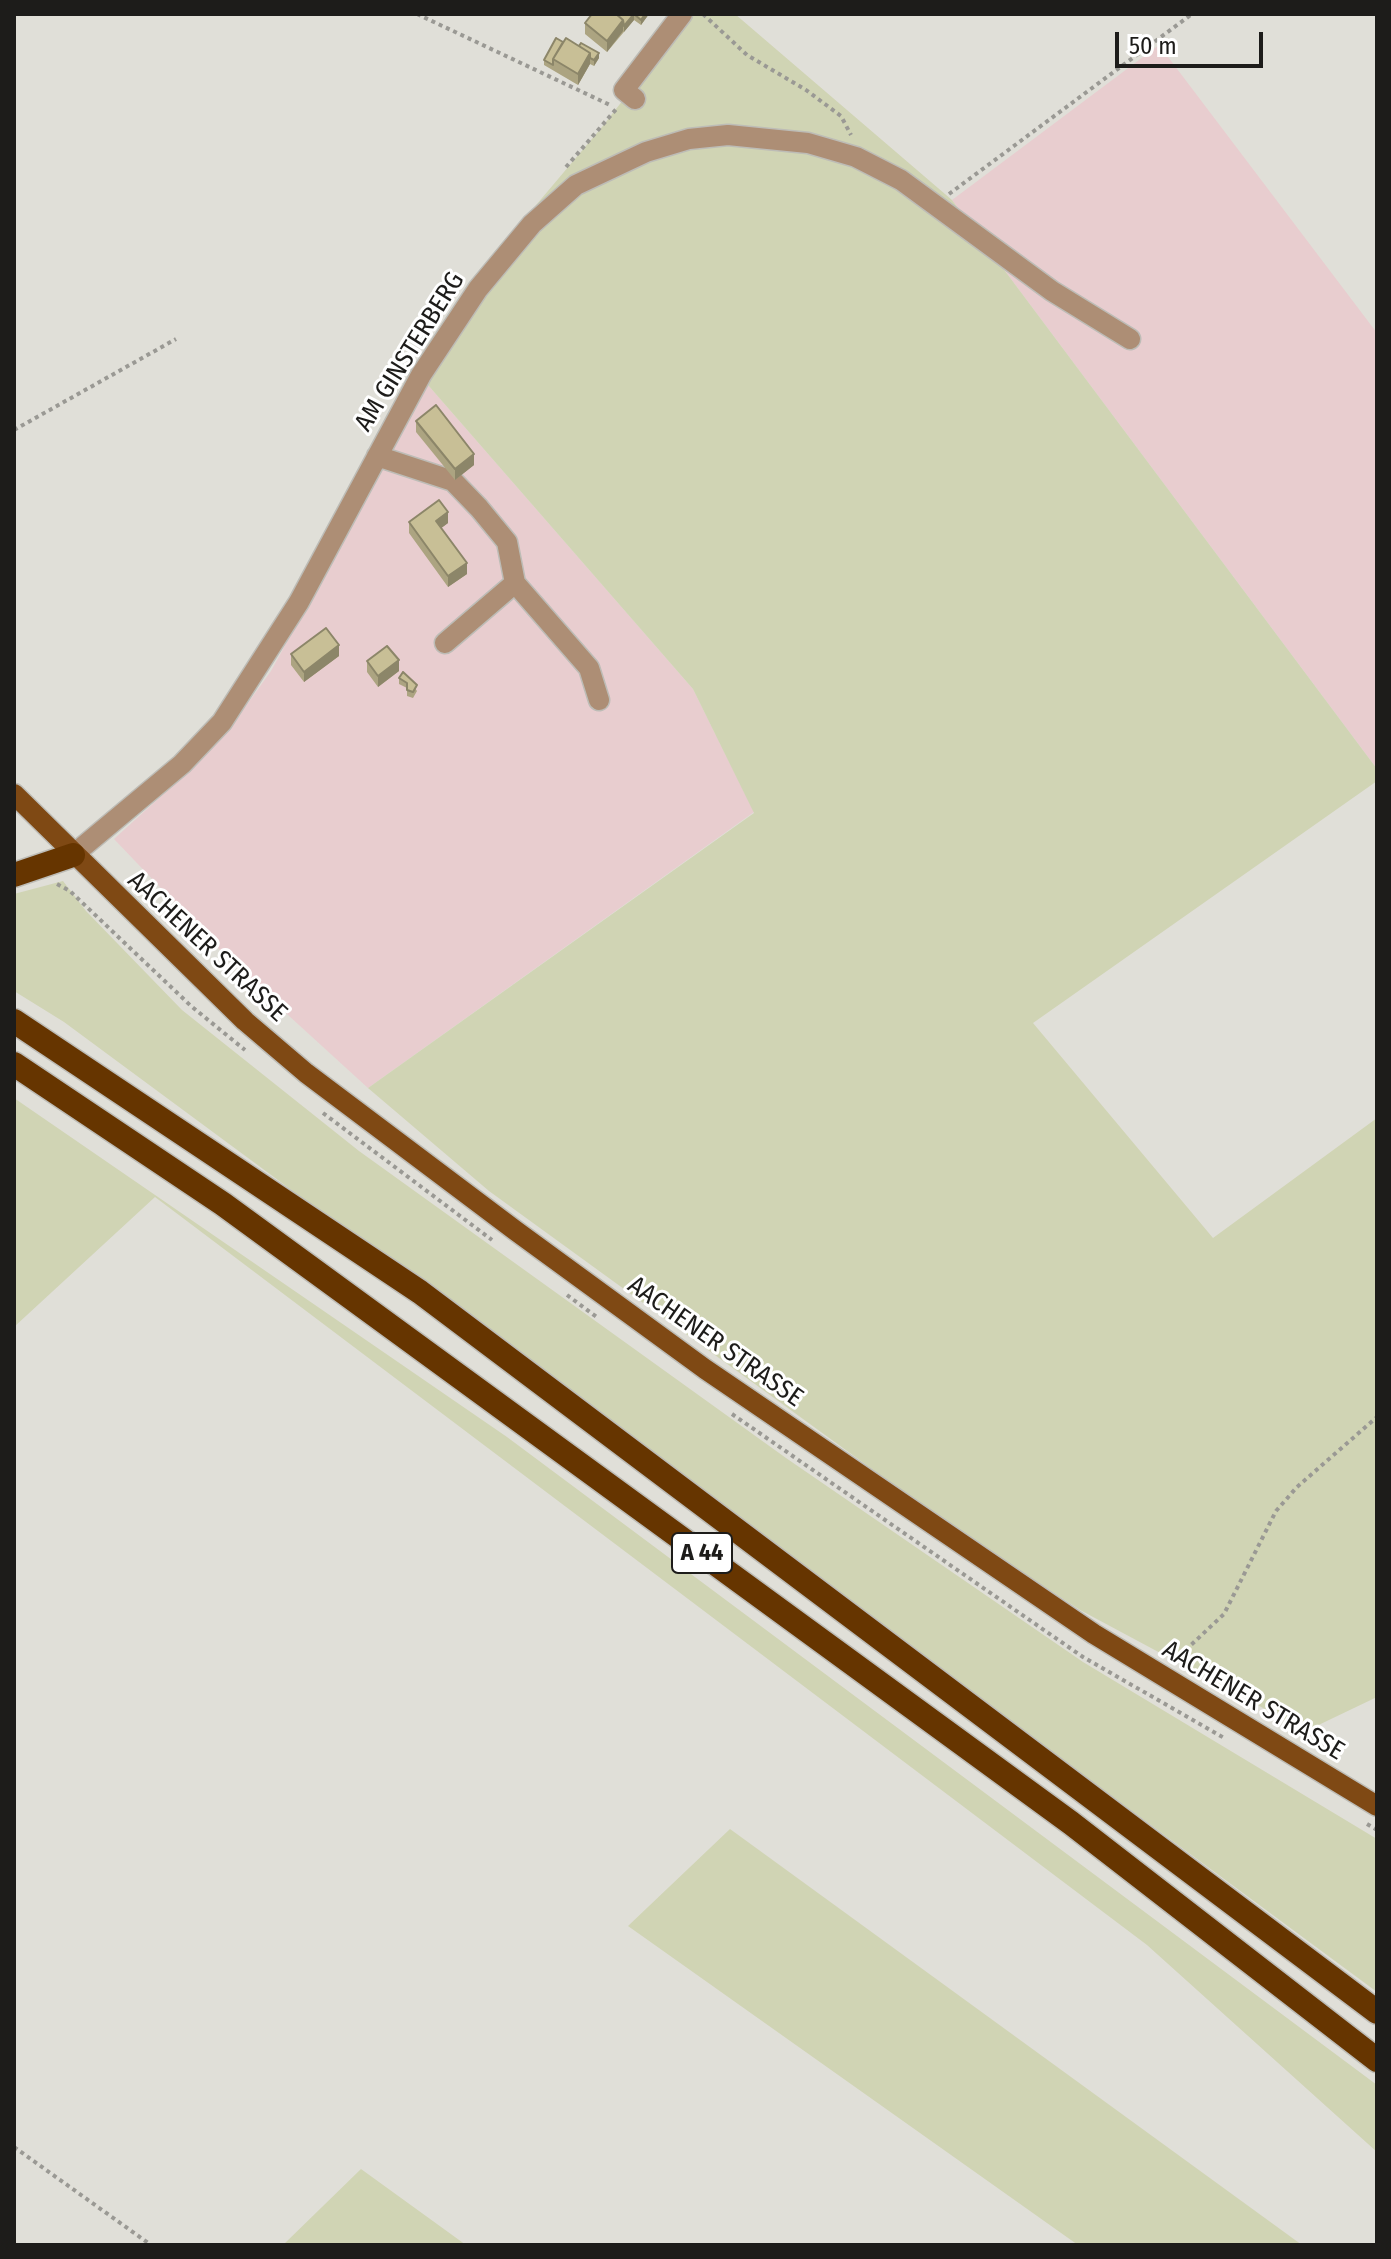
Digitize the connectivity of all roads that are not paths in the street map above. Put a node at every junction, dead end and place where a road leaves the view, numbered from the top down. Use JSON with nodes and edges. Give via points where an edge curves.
{"nodes":[{"id":1,"x":682,"y":14,"type":"edge"},
{"id":2,"x":635,"y":99,"type":"road end"},
{"id":3,"x":1130,"y":339,"type":"dead end"},
{"id":4,"x":377,"y":456,"type":"junction"},
{"id":5,"x":515,"y":583,"type":"junction"},
{"id":6,"x":445,"y":643,"type":"dead end"},
{"id":7,"x":599,"y":700,"type":"dead end"},
{"id":8,"x":14,"y":794,"type":"edge"},
{"id":9,"x":73,"y":855,"type":"junction"},
{"id":10,"x":14,"y":875,"type":"edge"},
{"id":11,"x":14,"y":1021,"type":"edge"},
{"id":12,"x":14,"y":1064,"type":"edge"},
{"id":13,"x":1377,"y":1806,"type":"edge"},
{"id":14,"x":1377,"y":2012,"type":"edge"},
{"id":15,"x":1377,"y":2060,"type":"edge"}],
"edges":[{"from":1,"to":2,"type":"street","via":[[624,90]]},
{"from":3,"to":4,"type":"street","name":"AM GINSTERBERG","via":[[1052,291],[901,180],[856,157],[771,138],[689,139],[646,152],[576,185],[559,199],[478,289],[421,375]]},
{"from":4,"to":5,"type":"street","via":[[453,481],[507,542]]},
{"from":4,"to":9,"type":"street","name":"AM GINSTERBERG","via":[[299,602],[222,722],[182,764]]},
{"from":5,"to":6,"type":"street"},
{"from":5,"to":7,"type":"street","via":[[589,668]]},
{"from":8,"to":9,"type":"main road","name":"AACHENER STRASSE"},
{"from":9,"to":10,"type":"highway"},
{"from":9,"to":13,"type":"main road","name":"AACHENER STRASSE","via":[[245,1021],[367,1119],[705,1369],[1162,1677]]},
{"from":11,"to":14,"type":"highway","number":"A 44","via":[[420,1292]]},
{"from":12,"to":15,"type":"highway","number":"A 44","via":[[223,1204],[1058,1813]]}]}
